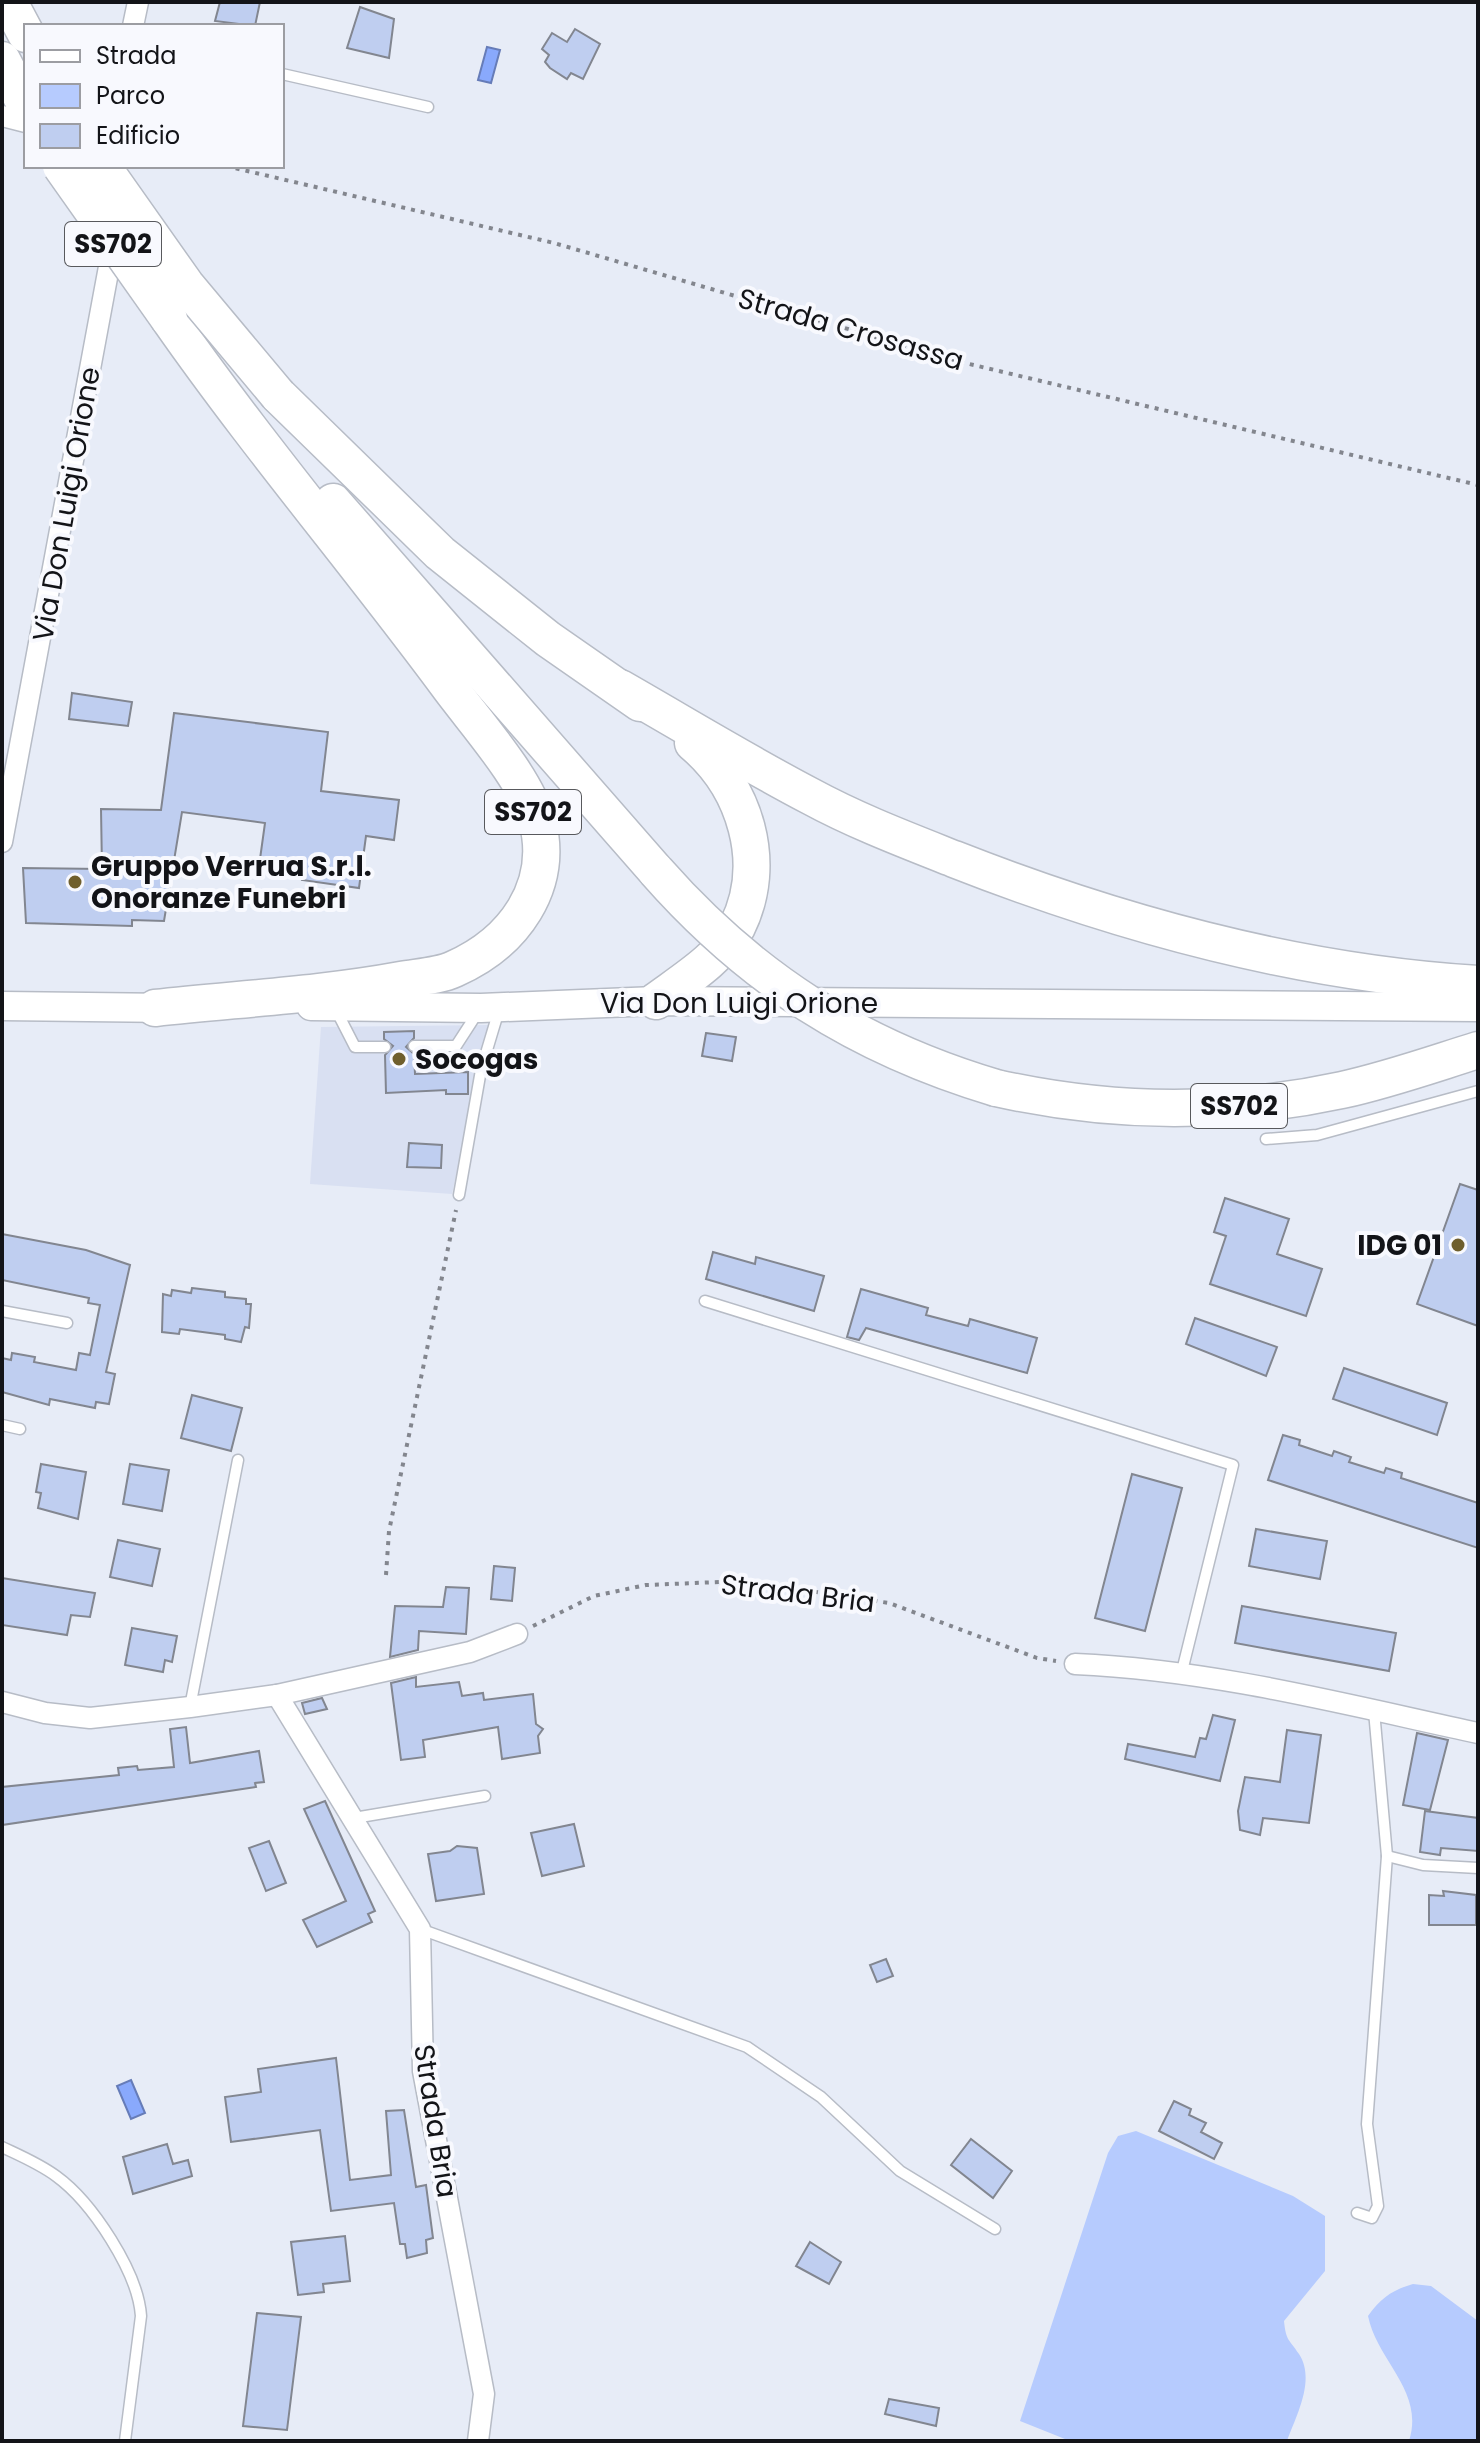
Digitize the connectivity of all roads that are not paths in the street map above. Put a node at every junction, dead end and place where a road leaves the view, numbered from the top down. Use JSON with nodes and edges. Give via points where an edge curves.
{"nodes":[{"id":1,"x":9,"y":2,"type":"edge"},
{"id":2,"x":138,"y":2,"type":"edge"},
{"id":3,"x":133,"y":24,"type":"edge"},
{"id":4,"x":24,"y":30,"type":"edge"},
{"id":5,"x":2,"y":60,"type":"edge"},
{"id":6,"x":284,"y":74,"type":"edge"},
{"id":7,"x":24,"y":102,"type":"edge"},
{"id":8,"x":428,"y":107,"type":"dead end"},
{"id":9,"x":2,"y":116,"type":"edge"},
{"id":10,"x":24,"y":122,"type":"edge"},
{"id":11,"x":62,"y":168,"type":"edge"},
{"id":12,"x":103,"y":168,"type":"edge"},
{"id":13,"x":127,"y":168,"type":"edge"},
{"id":14,"x":239,"y":409,"type":"junction"},
{"id":15,"x":620,"y":688,"type":"junction"},
{"id":16,"x":2,"y":842,"type":"edge"},
{"id":17,"x":656,"y":1001,"type":"junction"},
{"id":18,"x":1477,"y":1001,"type":"edge"},
{"id":19,"x":2,"y":1006,"type":"edge"},
{"id":20,"x":335,"y":1006,"type":"junction"},
{"id":21,"x":491,"y":1007,"type":"junction"},
{"id":22,"x":155,"y":1008,"type":"junction"},
{"id":23,"x":414,"y":1046,"type":"dead end"},
{"id":24,"x":385,"y":1047,"type":"dead end"},
{"id":25,"x":1478,"y":1050,"type":"edge"},
{"id":26,"x":1478,"y":1091,"type":"edge"},
{"id":27,"x":1266,"y":1139,"type":"dead end"},
{"id":28,"x":459,"y":1195,"type":"road end"},
{"id":29,"x":705,"y":1301,"type":"dead end"},
{"id":30,"x":2,"y":1311,"type":"edge"},
{"id":31,"x":67,"y":1323,"type":"dead end"},
{"id":32,"x":2,"y":1425,"type":"edge"},
{"id":33,"x":20,"y":1429,"type":"dead end"},
{"id":34,"x":238,"y":1460,"type":"dead end"},
{"id":35,"x":517,"y":1634,"type":"road end"},
{"id":36,"x":1075,"y":1664,"type":"road end"},
{"id":37,"x":1182,"y":1671,"type":"junction"},
{"id":38,"x":277,"y":1695,"type":"junction"},
{"id":39,"x":2,"y":1702,"type":"edge"},
{"id":40,"x":190,"y":1707,"type":"junction"},
{"id":41,"x":1374,"y":1711,"type":"junction"},
{"id":42,"x":1478,"y":1733,"type":"edge"},
{"id":43,"x":485,"y":1796,"type":"dead end"},
{"id":44,"x":354,"y":1818,"type":"junction"},
{"id":45,"x":1387,"y":1856,"type":"junction"},
{"id":46,"x":1478,"y":1868,"type":"edge"},
{"id":47,"x":420,"y":1929,"type":"junction"},
{"id":48,"x":2,"y":2147,"type":"edge"},
{"id":49,"x":1357,"y":2213,"type":"dead end"},
{"id":50,"x":995,"y":2229,"type":"dead end"},
{"id":51,"x":125,"y":2441,"type":"edge"},
{"id":52,"x":478,"y":2441,"type":"edge"}],
"edges":[{"from":1,"to":4,"type":"highway"},
{"from":2,"to":3,"type":"street"},
{"from":5,"to":7,"type":"highway"},
{"from":6,"to":8,"type":"lane"},
{"from":9,"to":10,"type":"street"},
{"from":11,"to":14,"type":"highway","number":"SS702","bridge":true},
{"from":12,"to":15,"type":"highway","number":"SS702","bridge":true,"via":[[186,285],[278,395],[440,553]]},
{"from":13,"to":16,"type":"street","name":"Via Don Luigi Orione"},
{"from":14,"to":22,"type":"highway","number":"SS702","via":[[512,772],[537,820],[540,866],[529,904],[515,928],[452,970],[377,984]]},
{"from":14,"to":25,"type":"highway","number":"SS702","bridge":true,"via":[[392,566],[656,871],[733,950],[769,980],[873,1042],[996,1088],[1127,1108],[1223,1108],[1346,1089]]},
{"from":15,"to":17,"type":"highway","number":"SS702","via":[[673,726],[724,775],[752,845],[750,883],[736,928],[700,968]]},
{"from":15,"to":18,"type":"highway","number":"SS702","via":[[811,797],[970,865],[1106,914],[1210,943],[1427,981]]},
{"from":17,"to":18,"type":"main road","name":"Via Don Luigi Orione"},
{"from":17,"to":21,"type":"main road","name":"Via Don Luigi Orione"},
{"from":19,"to":22,"type":"main road","name":"Via Don Luigi Orione"},
{"from":20,"to":21,"type":"main road","name":"Via Don Luigi Orione"},
{"from":20,"to":22,"type":"main road","name":"Via Don Luigi Orione"},
{"from":20,"to":24,"type":"lane","via":[[355,1047]]},
{"from":21,"to":23,"type":"lane","via":[[456,1046]]},
{"from":21,"to":28,"type":"lane"},
{"from":26,"to":27,"type":"lane","via":[[1317,1135]]},
{"from":29,"to":37,"type":"lane","via":[[1233,1465]]},
{"from":30,"to":31,"type":"lane"},
{"from":32,"to":33,"type":"lane"},
{"from":34,"to":40,"type":"lane"},
{"from":35,"to":38,"type":"street","via":[[470,1652]]},
{"from":36,"to":37,"type":"street"},
{"from":37,"to":41,"type":"street"},
{"from":38,"to":40,"type":"street"},
{"from":38,"to":44,"type":"street","name":"Strada Bria"},
{"from":39,"to":40,"type":"street","via":[[90,1718]]},
{"from":41,"to":42,"type":"street"},
{"from":41,"to":45,"type":"lane"},
{"from":43,"to":44,"type":"lane"},
{"from":44,"to":47,"type":"street","name":"Strada Bria"},
{"from":45,"to":46,"type":"lane","via":[[1423,1865]]},
{"from":45,"to":49,"type":"lane","via":[[1367,2124],[1378,2206],[1372,2218]]},
{"from":47,"to":50,"type":"lane","via":[[747,2047],[821,2097],[900,2171]]},
{"from":47,"to":52,"type":"street","name":"Strada Bria","via":[[423,2071],[484,2394]]},
{"from":48,"to":51,"type":"lane","via":[[59,2178],[105,2232],[129,2272],[141,2316]]}]}
